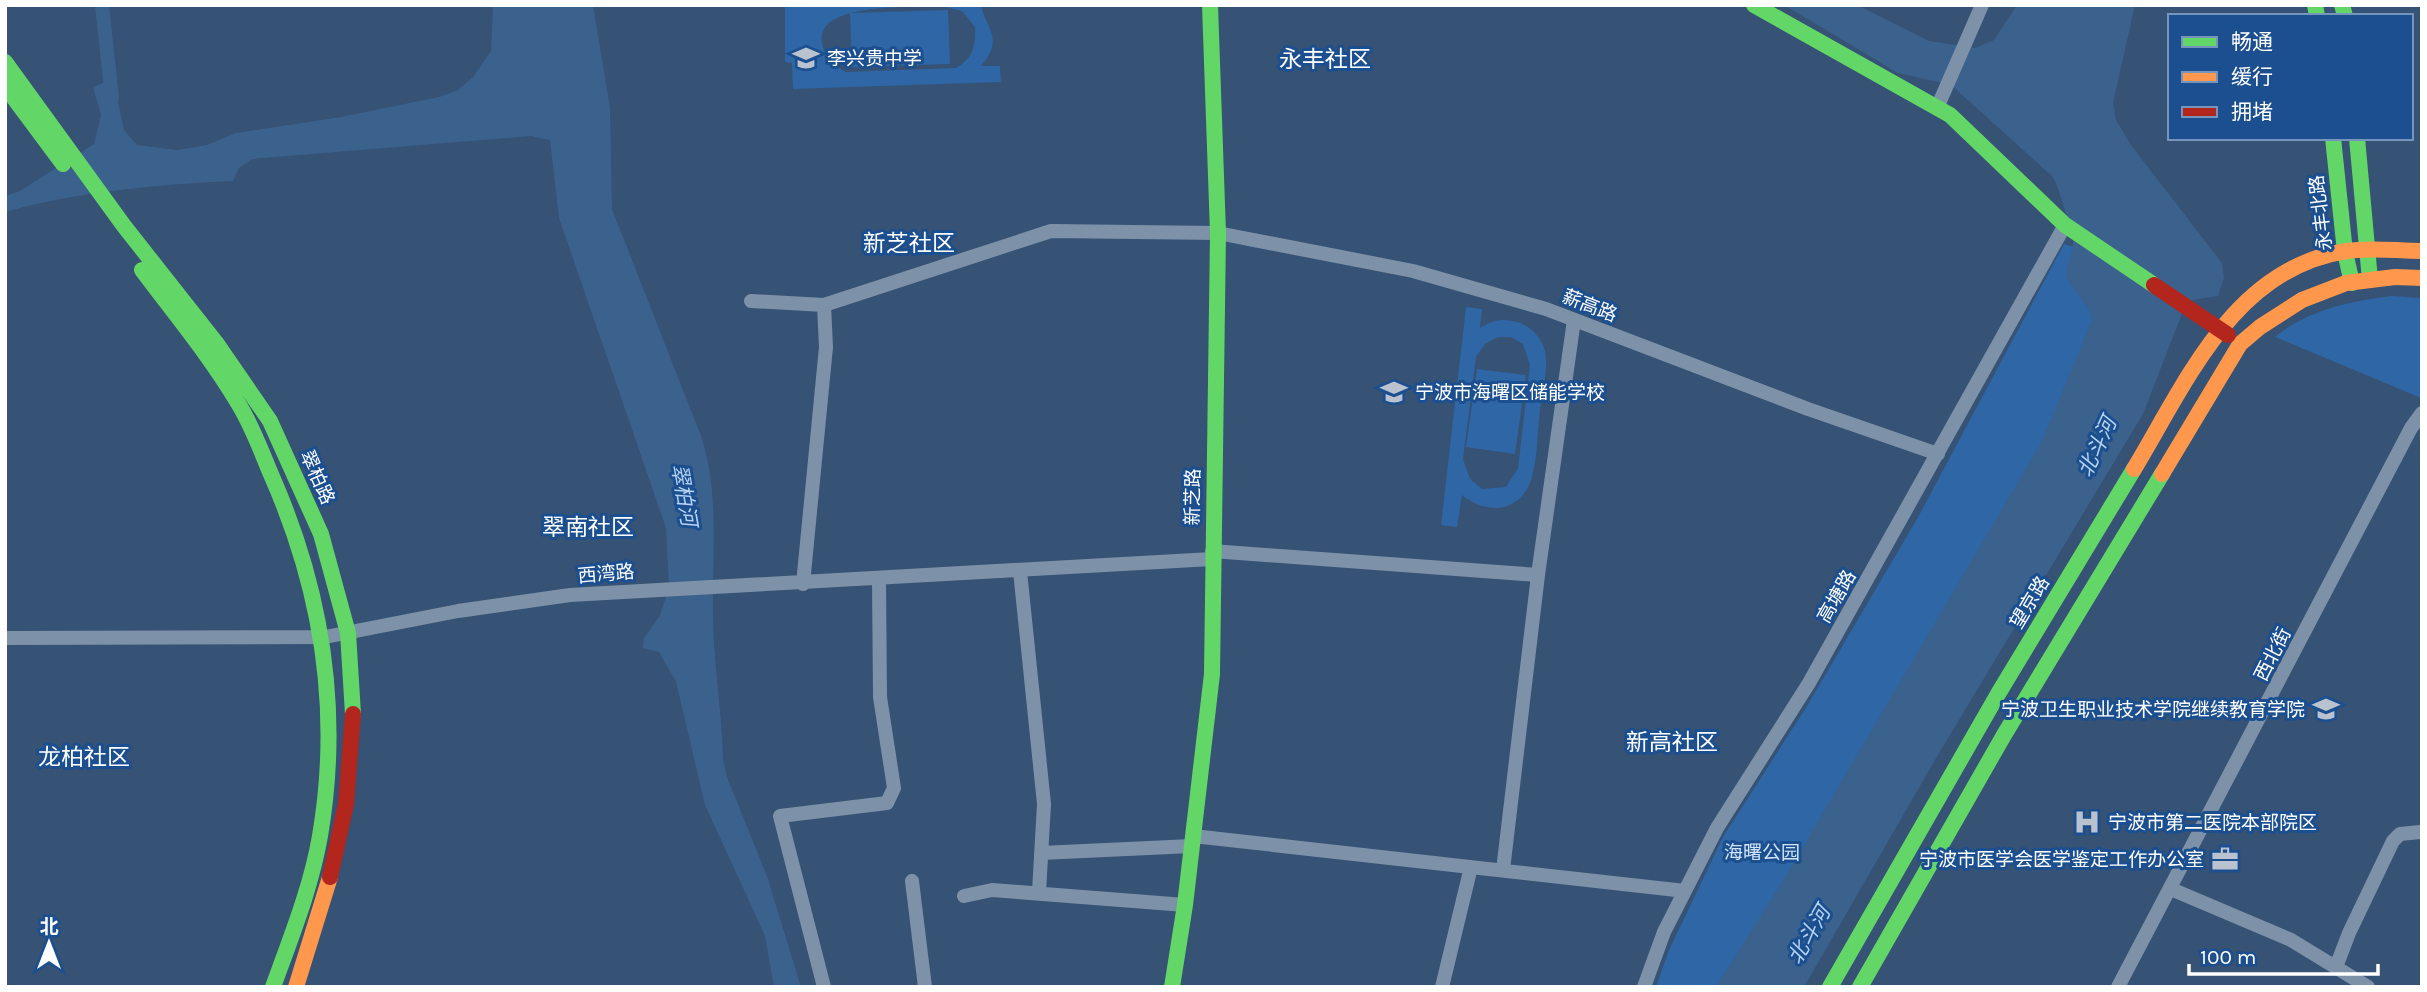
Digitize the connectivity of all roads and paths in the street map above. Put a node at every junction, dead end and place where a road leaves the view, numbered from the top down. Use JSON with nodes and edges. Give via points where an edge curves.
{"nodes":[{"id":1,"x":1210,"y":5,"type":"edge"},
{"id":2,"x":1755,"y":5,"type":"edge"},
{"id":3,"x":1982,"y":5,"type":"edge"},
{"id":4,"x":5,"y":62,"type":"edge"},
{"id":5,"x":5,"y":86,"type":"edge"},
{"id":6,"x":1937,"y":108,"type":"junction"},
{"id":7,"x":2333,"y":140,"type":"edge"},
{"id":8,"x":2357,"y":140,"type":"edge"},
{"id":9,"x":57,"y":146,"type":"junction"},
{"id":10,"x":2065,"y":225,"type":"junction"},
{"id":11,"x":117,"y":227,"type":"junction"},
{"id":12,"x":1218,"y":233,"type":"junction"},
{"id":13,"x":2367,"y":250,"type":"junction"},
{"id":14,"x":2345,"y":251,"type":"junction"},
{"id":15,"x":2422,"y":251,"type":"edge"},
{"id":16,"x":2422,"y":278,"type":"edge"},
{"id":17,"x":2370,"y":280,"type":"junction"},
{"id":18,"x":2352,"y":283,"type":"junction"},
{"id":19,"x":751,"y":302,"type":"dead end"},
{"id":20,"x":824,"y":305,"type":"junction"},
{"id":21,"x":1574,"y":320,"type":"junction"},
{"id":22,"x":2218,"y":329,"type":"junction"},
{"id":23,"x":2241,"y":344,"type":"junction"},
{"id":24,"x":2422,"y":413,"type":"edge"},
{"id":25,"x":1938,"y":454,"type":"junction"},
{"id":26,"x":1212,"y":555,"type":"junction"},
{"id":27,"x":1020,"y":571,"type":"junction"},
{"id":28,"x":1538,"y":575,"type":"junction"},
{"id":29,"x":879,"y":579,"type":"junction"},
{"id":30,"x":803,"y":584,"type":"junction"},
{"id":31,"x":348,"y":633,"type":"junction"},
{"id":32,"x":325,"y":637,"type":"junction"},
{"id":33,"x":5,"y":638,"type":"edge"},
{"id":34,"x":2420,"y":832,"type":"edge"},
{"id":35,"x":1192,"y":841,"type":"junction"},
{"id":36,"x":1041,"y":853,"type":"junction"},
{"id":37,"x":1471,"y":867,"type":"junction"},
{"id":38,"x":1503,"y":870,"type":"junction"},
{"id":39,"x":912,"y":881,"type":"dead end"},
{"id":40,"x":2171,"y":889,"type":"junction"},
{"id":41,"x":1685,"y":891,"type":"junction"},
{"id":42,"x":1039,"y":892,"type":"junction"},
{"id":43,"x":964,"y":896,"type":"dead end"},
{"id":44,"x":1185,"y":905,"type":"junction"},
{"id":45,"x":2336,"y":967,"type":"junction"},
{"id":46,"x":2359,"y":984,"type":"edge"},
{"id":47,"x":273,"y":987,"type":"edge"},
{"id":48,"x":296,"y":987,"type":"edge"},
{"id":49,"x":824,"y":987,"type":"edge"},
{"id":50,"x":925,"y":987,"type":"edge"},
{"id":51,"x":1172,"y":987,"type":"edge"},
{"id":52,"x":1442,"y":987,"type":"edge"},
{"id":53,"x":1644,"y":987,"type":"edge"},
{"id":54,"x":1830,"y":987,"type":"edge"},
{"id":55,"x":1860,"y":987,"type":"edge"},
{"id":56,"x":2118,"y":987,"type":"edge"}],
"edges":[{"from":1,"to":12,"type":"main road","name":"新芝路"},
{"from":2,"to":6,"type":"main road"},
{"from":3,"to":6,"type":"street"},
{"from":4,"to":9,"type":"main road","name":"翠柏路"},
{"from":5,"to":9,"type":"main road","name":"翠柏路"},
{"from":6,"to":10,"type":"main road","via":[[1950,115]]},
{"from":7,"to":14,"type":"main road","name":"永丰北路"},
{"from":8,"to":13,"type":"main road"},
{"from":9,"to":11,"type":"main road","name":"翠柏路"},
{"from":10,"to":22,"type":"main road"},
{"from":10,"to":25,"type":"street","name":"高塘路"},
{"from":11,"to":31,"type":"main road","name":"翠柏路","via":[[217,344],[270,421],[321,534]]},
{"from":11,"to":32,"type":"main road","name":"翠柏路","via":[[251,426],[296,532]]},
{"from":12,"to":20,"type":"street","name":"薪高路","via":[[1051,231]]},
{"from":12,"to":21,"type":"street","name":"薪高路","via":[[1413,271]]},
{"from":12,"to":26,"type":"main road","name":"新芝路"},
{"from":13,"to":14,"type":"main road","name":"望京路"},
{"from":13,"to":15,"type":"main road","name":"望京路"},
{"from":13,"to":17,"type":"main road"},
{"from":14,"to":18,"type":"main road","name":"永丰北路"},
{"from":14,"to":22,"type":"main road","name":"望京路","via":[[2298,268],[2241,303]]},
{"from":16,"to":17,"type":"main road"},
{"from":17,"to":18,"type":"main road"},
{"from":18,"to":23,"type":"main road","via":[[2323,289],[2274,314]]},
{"from":19,"to":20,"type":"street"},
{"from":20,"to":30,"type":"street","via":[[826,347]]},
{"from":21,"to":25,"type":"street","name":"薪高路"},
{"from":21,"to":28,"type":"street"},
{"from":22,"to":23,"type":"main road"},
{"from":22,"to":54,"type":"main road","name":"望京路","via":[[1998,694]]},
{"from":23,"to":55,"type":"main road","via":[[2004,735]]},
{"from":24,"to":40,"type":"street","name":"西北街"},
{"from":25,"to":41,"type":"street","name":"高塘路","via":[[1808,683],[1717,828]]},
{"from":26,"to":27,"type":"street","name":"西湾路"},
{"from":26,"to":28,"type":"street","name":"西湾路"},
{"from":26,"to":35,"type":"main road","name":"新芝路","via":[[1212,674]]},
{"from":27,"to":29,"type":"street","name":"西湾路"},
{"from":27,"to":36,"type":"street","via":[[1044,804]]},
{"from":28,"to":38,"type":"street"},
{"from":29,"to":30,"type":"street","name":"西湾路"},
{"from":29,"to":49,"type":"street","via":[[880,697],[894,788],[887,803],[780,816]]},
{"from":30,"to":31,"type":"street","name":"西湾路","via":[[663,588],[509,603]]},
{"from":31,"to":32,"type":"street","name":"西湾路"},
{"from":31,"to":48,"type":"main road","name":"翠柏路","via":[[353,711],[346,804],[328,887]]},
{"from":32,"to":33,"type":"street","name":"西湾路"},
{"from":32,"to":47,"type":"main road","name":"翠柏路","via":[[329,763],[321,824]]},
{"from":34,"to":45,"type":"street","via":[[2400,834],[2393,841]]},
{"from":35,"to":36,"type":"street"},
{"from":35,"to":37,"type":"street"},
{"from":35,"to":44,"type":"main road","name":"新芝路"},
{"from":36,"to":42,"type":"street"},
{"from":37,"to":38,"type":"street"},
{"from":37,"to":52,"type":"street"},
{"from":38,"to":41,"type":"street"},
{"from":39,"to":50,"type":"street"},
{"from":40,"to":45,"type":"street","via":[[2291,940]]},
{"from":40,"to":56,"type":"street","name":"西北街"},
{"from":41,"to":53,"type":"street","name":"高塘路"},
{"from":42,"to":43,"type":"street","via":[[992,890]]},
{"from":42,"to":44,"type":"street"},
{"from":44,"to":51,"type":"main road","name":"新芝路"},
{"from":45,"to":46,"type":"street"}]}
